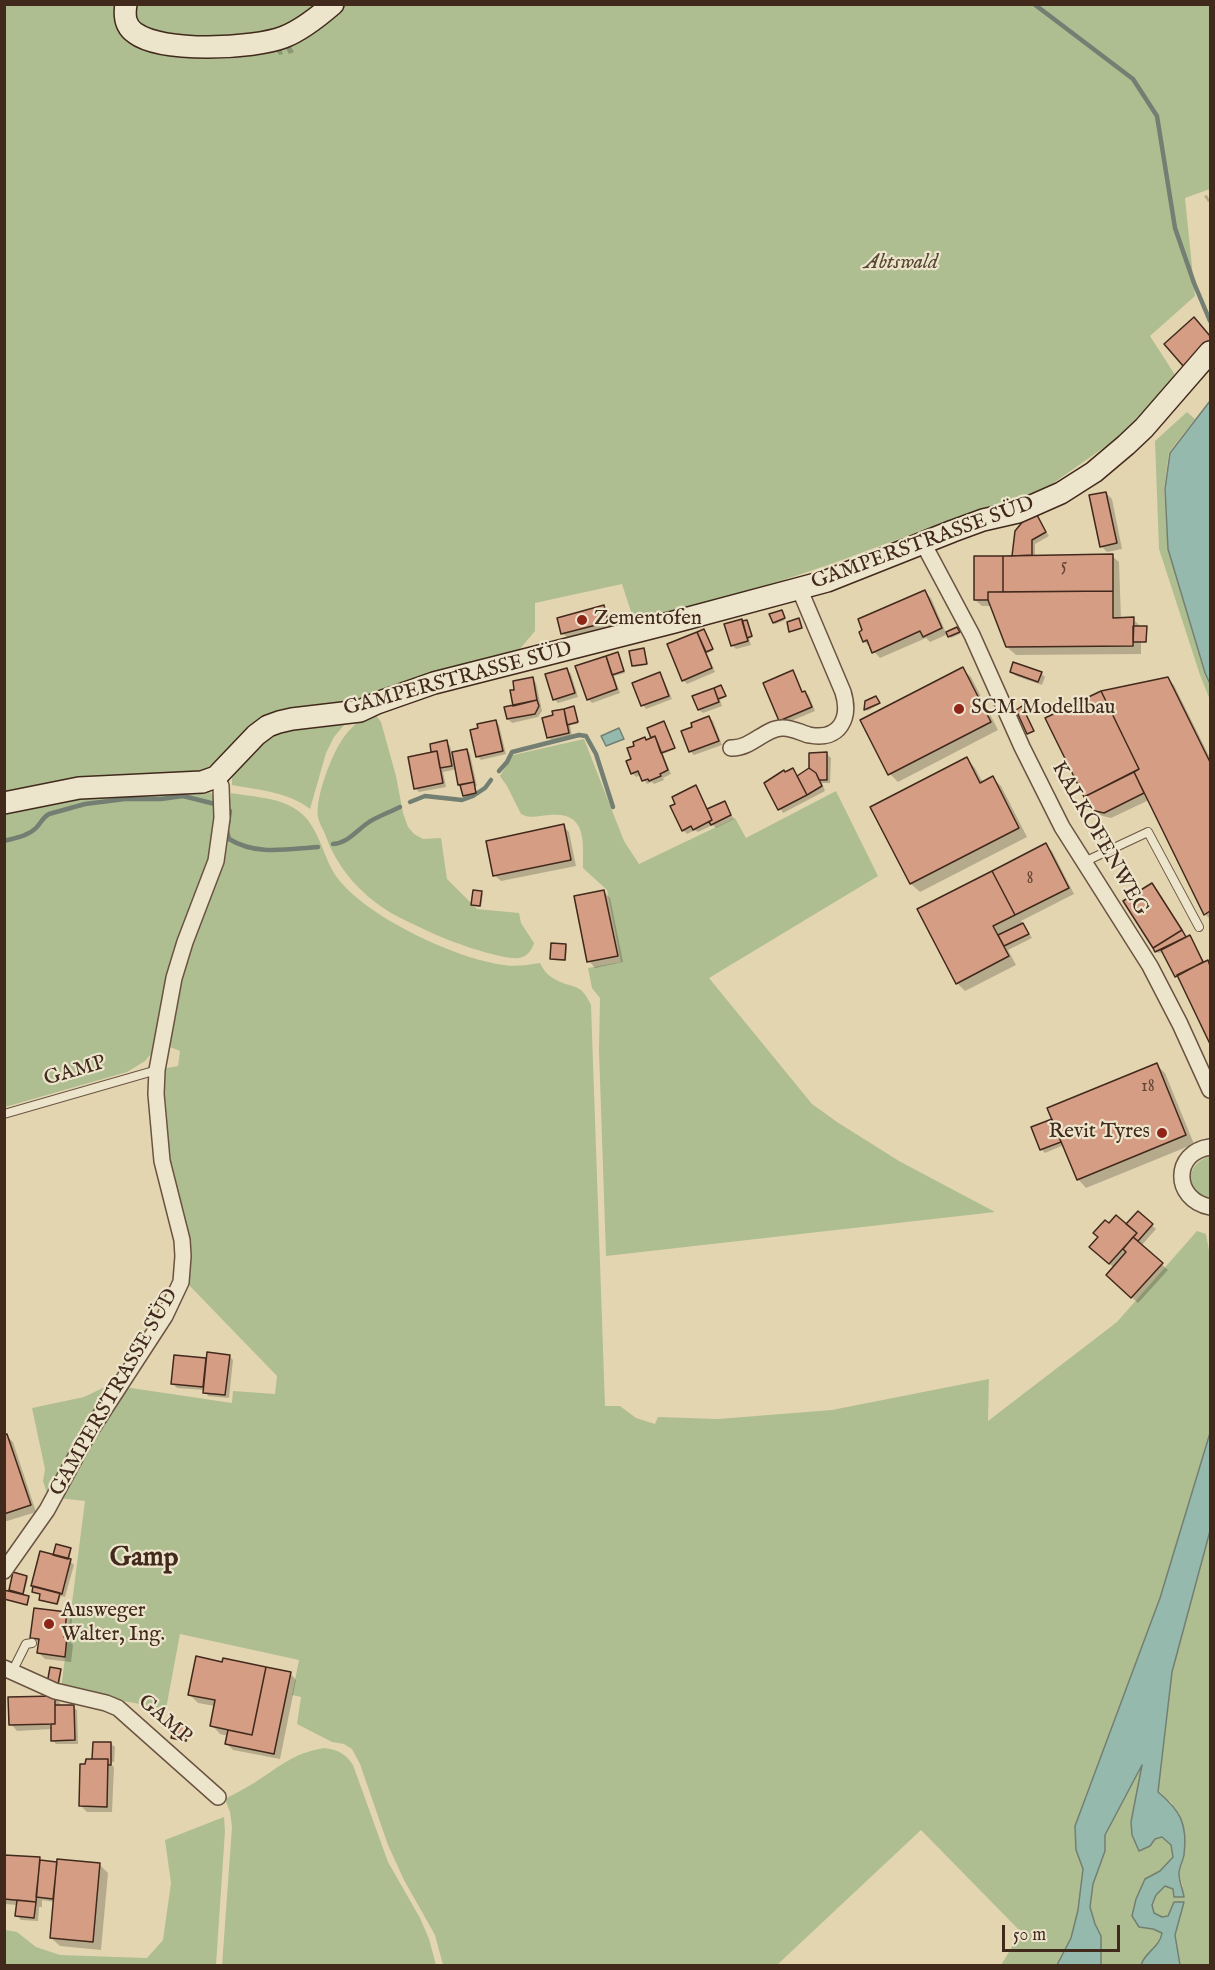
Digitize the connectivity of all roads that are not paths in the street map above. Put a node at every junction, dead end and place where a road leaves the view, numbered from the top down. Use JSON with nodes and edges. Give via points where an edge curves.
{"nodes":[{"id":1,"x":126,"y":4,"type":"edge"},
{"id":2,"x":333,"y":4,"type":"edge"},
{"id":3,"x":1210,"y":352,"type":"edge"},
{"id":4,"x":923,"y":543,"type":"junction"},
{"id":5,"x":799,"y":588,"type":"junction"},
{"id":6,"x":731,"y":748,"type":"dead end"},
{"id":7,"x":216,"y":777,"type":"junction"},
{"id":8,"x":4,"y":803,"type":"edge"},
{"id":9,"x":1084,"y":862,"type":"junction"},
{"id":10,"x":1199,"y":927,"type":"dead end"},
{"id":11,"x":157,"y":1070,"type":"junction"},
{"id":12,"x":1210,"y":1090,"type":"edge"},
{"id":13,"x":4,"y":1114,"type":"edge"},
{"id":14,"x":1210,"y":1147,"type":"edge"},
{"id":15,"x":1210,"y":1207,"type":"edge"},
{"id":16,"x":4,"y":1571,"type":"edge"},
{"id":17,"x":32,"y":1643,"type":"dead end"},
{"id":18,"x":8,"y":1670,"type":"edge"},
{"id":19,"x":218,"y":1797,"type":"dead end"}],
"edges":[{"from":1,"to":2,"type":"street","via":[[126,23],[144,38],[167,44],[221,47],[283,37]]},
{"from":3,"to":4,"type":"street","name":"GAMPERSTRASSE SÜD","via":[[1144,428],[1094,472],[1061,493],[1018,512],[983,520]]},
{"from":4,"to":5,"type":"street","name":"GAMPERSTRASSE SÜD"},
{"from":4,"to":9,"type":"street","name":"KALKOFENWEG","via":[[972,635],[1022,747]]},
{"from":5,"to":6,"type":"street","via":[[847,704],[843,723],[837,730],[818,736],[783,728],[774,730],[738,749]]},
{"from":5,"to":7,"type":"street","name":"GAMPERSTRASSE SÜD","via":[[434,683],[360,711],[279,722],[256,735]]},
{"from":7,"to":8,"type":"street","via":[[172,785],[79,788]]},
{"from":7,"to":11,"type":"street","name":"GAMPERSTRASSE SÜD","via":[[221,786],[222,818],[216,861],[174,978]]},
{"from":9,"to":10,"type":"lane","via":[[1148,832]]},
{"from":9,"to":12,"type":"street","name":"KALKOFENWEG","via":[[1150,966]]},
{"from":11,"to":13,"type":"lane","name":"GAMP"},
{"from":11,"to":16,"type":"street","name":"GAMPERSTRASSE SÜD","via":[[162,1161],[182,1240],[181,1281],[165,1316],[87,1436],[47,1510]]},
{"from":14,"to":15,"type":"street","via":[[1189,1157],[1182,1177],[1189,1197]]},
{"from":17,"to":18,"type":"lane","via":[[26,1644]]},
{"from":18,"to":19,"type":"street","name":"GAMP","via":[[55,1691],[118,1708]]}]}
